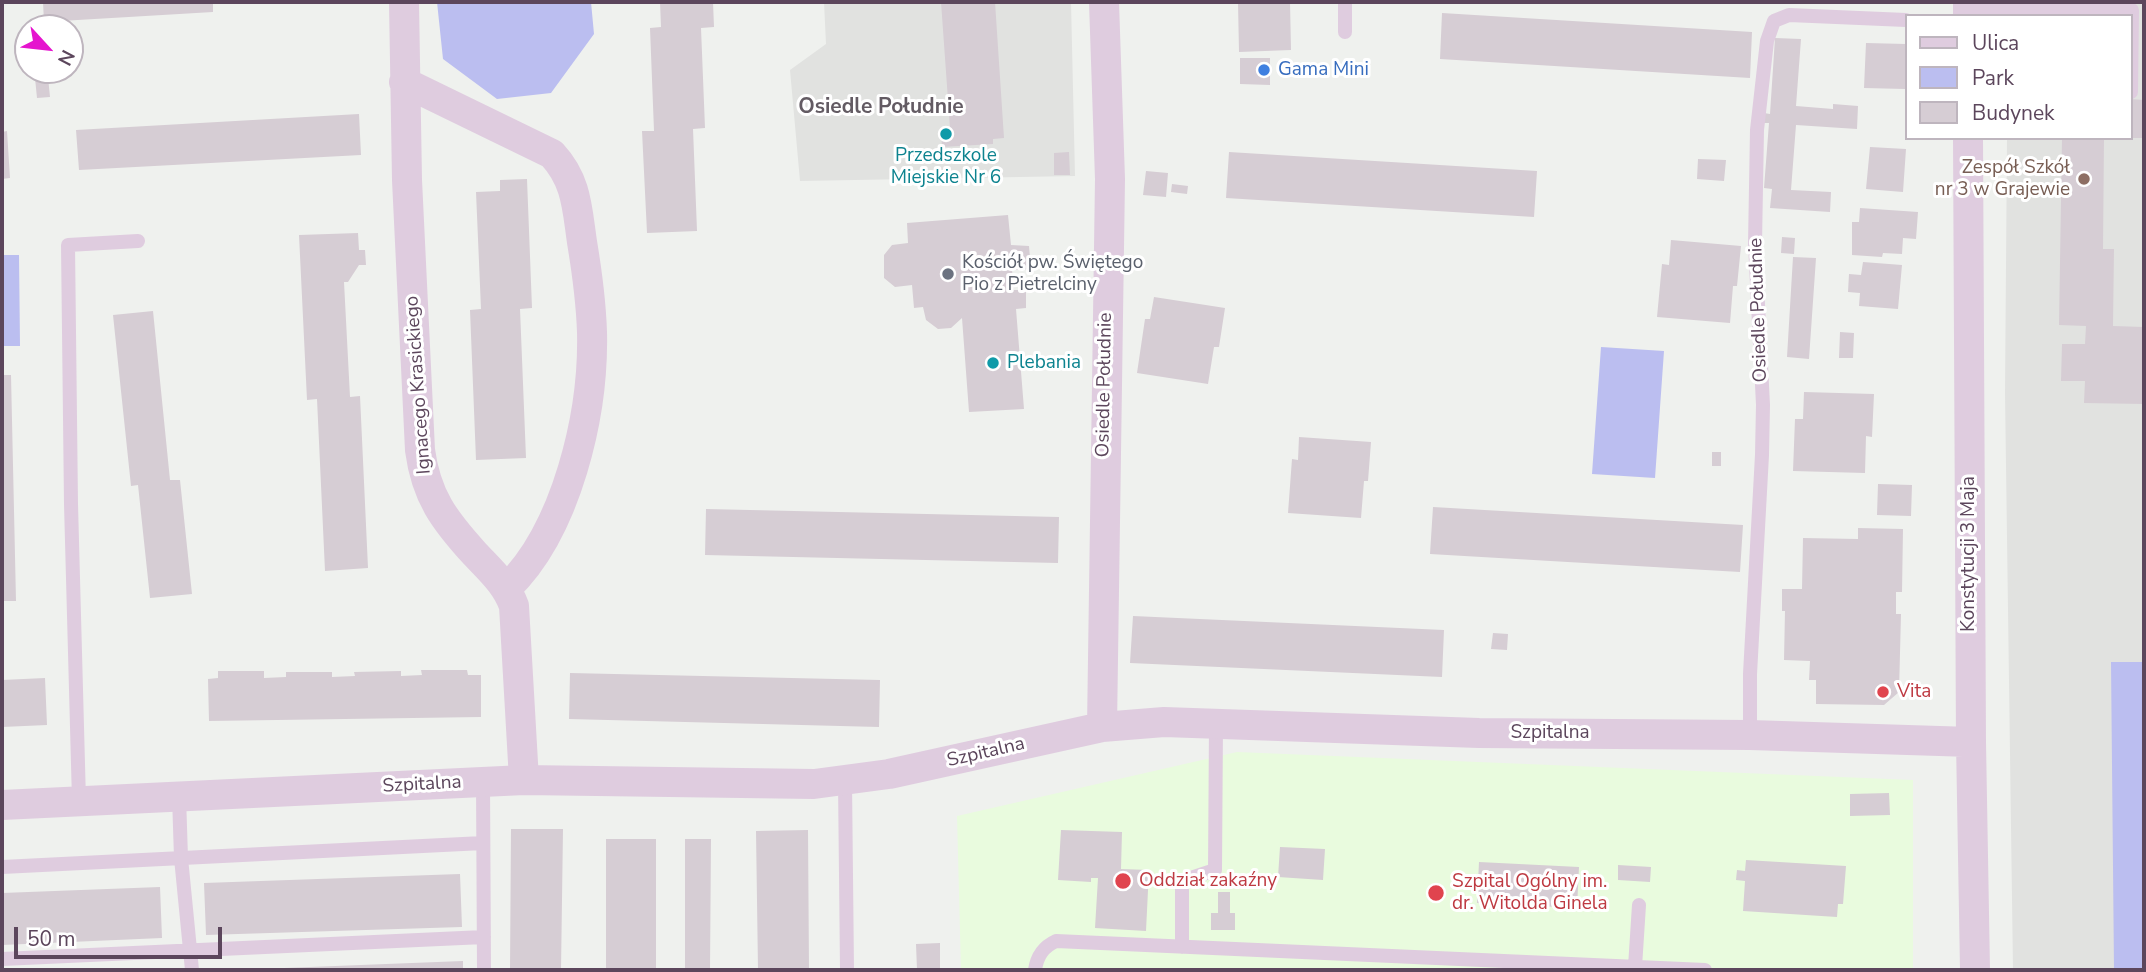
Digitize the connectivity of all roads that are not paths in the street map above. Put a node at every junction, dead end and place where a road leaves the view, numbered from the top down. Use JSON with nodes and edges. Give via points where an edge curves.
{"nodes":[{"id":1,"x":404,"y":2,"type":"edge"},
{"id":2,"x":1104,"y":2,"type":"edge"},
{"id":3,"x":1345,"y":2,"type":"edge"},
{"id":4,"x":2132,"y":6,"type":"edge"},
{"id":5,"x":1968,"y":8,"type":"edge"},
{"id":6,"x":1904,"y":20,"type":"edge"},
{"id":7,"x":1345,"y":32,"type":"dead end"},
{"id":8,"x":404,"y":82,"type":"junction"},
{"id":9,"x":1968,"y":140,"type":"edge"},
{"id":10,"x":138,"y":241,"type":"dead end"},
{"id":11,"x":507,"y":588,"type":"junction"},
{"id":12,"x":1216,"y":724,"type":"junction"},
{"id":13,"x":1102,"y":727,"type":"junction"},
{"id":14,"x":1750,"y":735,"type":"junction"},
{"id":15,"x":1971,"y":742,"type":"junction"},
{"id":16,"x":524,"y":780,"type":"junction"},
{"id":17,"x":845,"y":781,"type":"junction"},
{"id":18,"x":483,"y":782,"type":"junction"},
{"id":19,"x":179,"y":796,"type":"junction"},
{"id":20,"x":79,"y":801,"type":"junction"},
{"id":21,"x":2,"y":805,"type":"edge"},
{"id":22,"x":483,"y":843,"type":"junction"},
{"id":23,"x":181,"y":858,"type":"junction"},
{"id":24,"x":2,"y":867,"type":"edge"},
{"id":25,"x":1639,"y":905,"type":"dead end"},
{"id":26,"x":484,"y":937,"type":"junction"},
{"id":27,"x":1182,"y":947,"type":"junction"},
{"id":28,"x":190,"y":951,"type":"junction"},
{"id":29,"x":2,"y":959,"type":"edge"},
{"id":30,"x":1464,"y":965,"type":"edge"},
{"id":31,"x":1635,"y":967,"type":"junction"},
{"id":32,"x":192,"y":970,"type":"edge"},
{"id":33,"x":484,"y":970,"type":"edge"},
{"id":34,"x":847,"y":970,"type":"edge"},
{"id":35,"x":1035,"y":970,"type":"edge"},
{"id":36,"x":1705,"y":970,"type":"edge"},
{"id":37,"x":1975,"y":970,"type":"edge"}],
"edges":[{"from":1,"to":8,"type":"street","name":"Ignacego Krasickiego"},
{"from":2,"to":13,"type":"street","name":"Osiedle Południe","via":[[1110,179]]},
{"from":3,"to":7,"type":"lane"},
{"from":4,"to":5,"type":"lane"},
{"from":6,"to":14,"type":"lane","name":"Osiedle Południe","via":[[1789,15],[1774,21],[1767,41],[1757,131],[1755,244],[1762,443]]},
{"from":8,"to":11,"type":"street","name":"Ignacego Krasickiego","via":[[423,473],[435,504],[456,534]]},
{"from":8,"to":11,"type":"street","via":[[552,154],[565,168],[575,195],[592,333],[581,432],[550,530],[534,558]]},
{"from":9,"to":15,"type":"street","name":"Konstytucji 3 Maja"},
{"from":10,"to":20,"type":"lane","via":[[68,246]]},
{"from":11,"to":16,"type":"street","name":"Ignacego Krasickiego","via":[[517,631]]},
{"from":12,"to":13,"type":"street","name":"Szpitalna"},
{"from":12,"to":14,"type":"street","name":"Szpitalna","via":[[1479,733]]},
{"from":12,"to":27,"type":"lane","via":[[1215,870],[1182,881]]},
{"from":13,"to":17,"type":"street","name":"Szpitalna"},
{"from":14,"to":15,"type":"street","name":"Szpitalna"},
{"from":15,"to":37,"type":"street","name":"Konstytucji 3 Maja"},
{"from":16,"to":17,"type":"street","name":"Szpitalna"},
{"from":16,"to":18,"type":"street","name":"Szpitalna"},
{"from":17,"to":34,"type":"lane"},
{"from":18,"to":19,"type":"street","name":"Szpitalna"},
{"from":18,"to":22,"type":"lane"},
{"from":19,"to":20,"type":"street","name":"Szpitalna"},
{"from":19,"to":23,"type":"lane"},
{"from":20,"to":21,"type":"street","name":"Szpitalna"},
{"from":22,"to":23,"type":"lane"},
{"from":22,"to":26,"type":"lane"},
{"from":23,"to":24,"type":"lane"},
{"from":23,"to":28,"type":"lane"},
{"from":25,"to":31,"type":"lane"},
{"from":26,"to":28,"type":"lane"},
{"from":26,"to":33,"type":"lane"},
{"from":27,"to":30,"type":"lane"},
{"from":27,"to":35,"type":"lane","via":[[1056,941],[1041,952]]},
{"from":28,"to":29,"type":"lane"},
{"from":28,"to":32,"type":"lane"},
{"from":30,"to":31,"type":"lane"},
{"from":31,"to":36,"type":"lane"}]}
